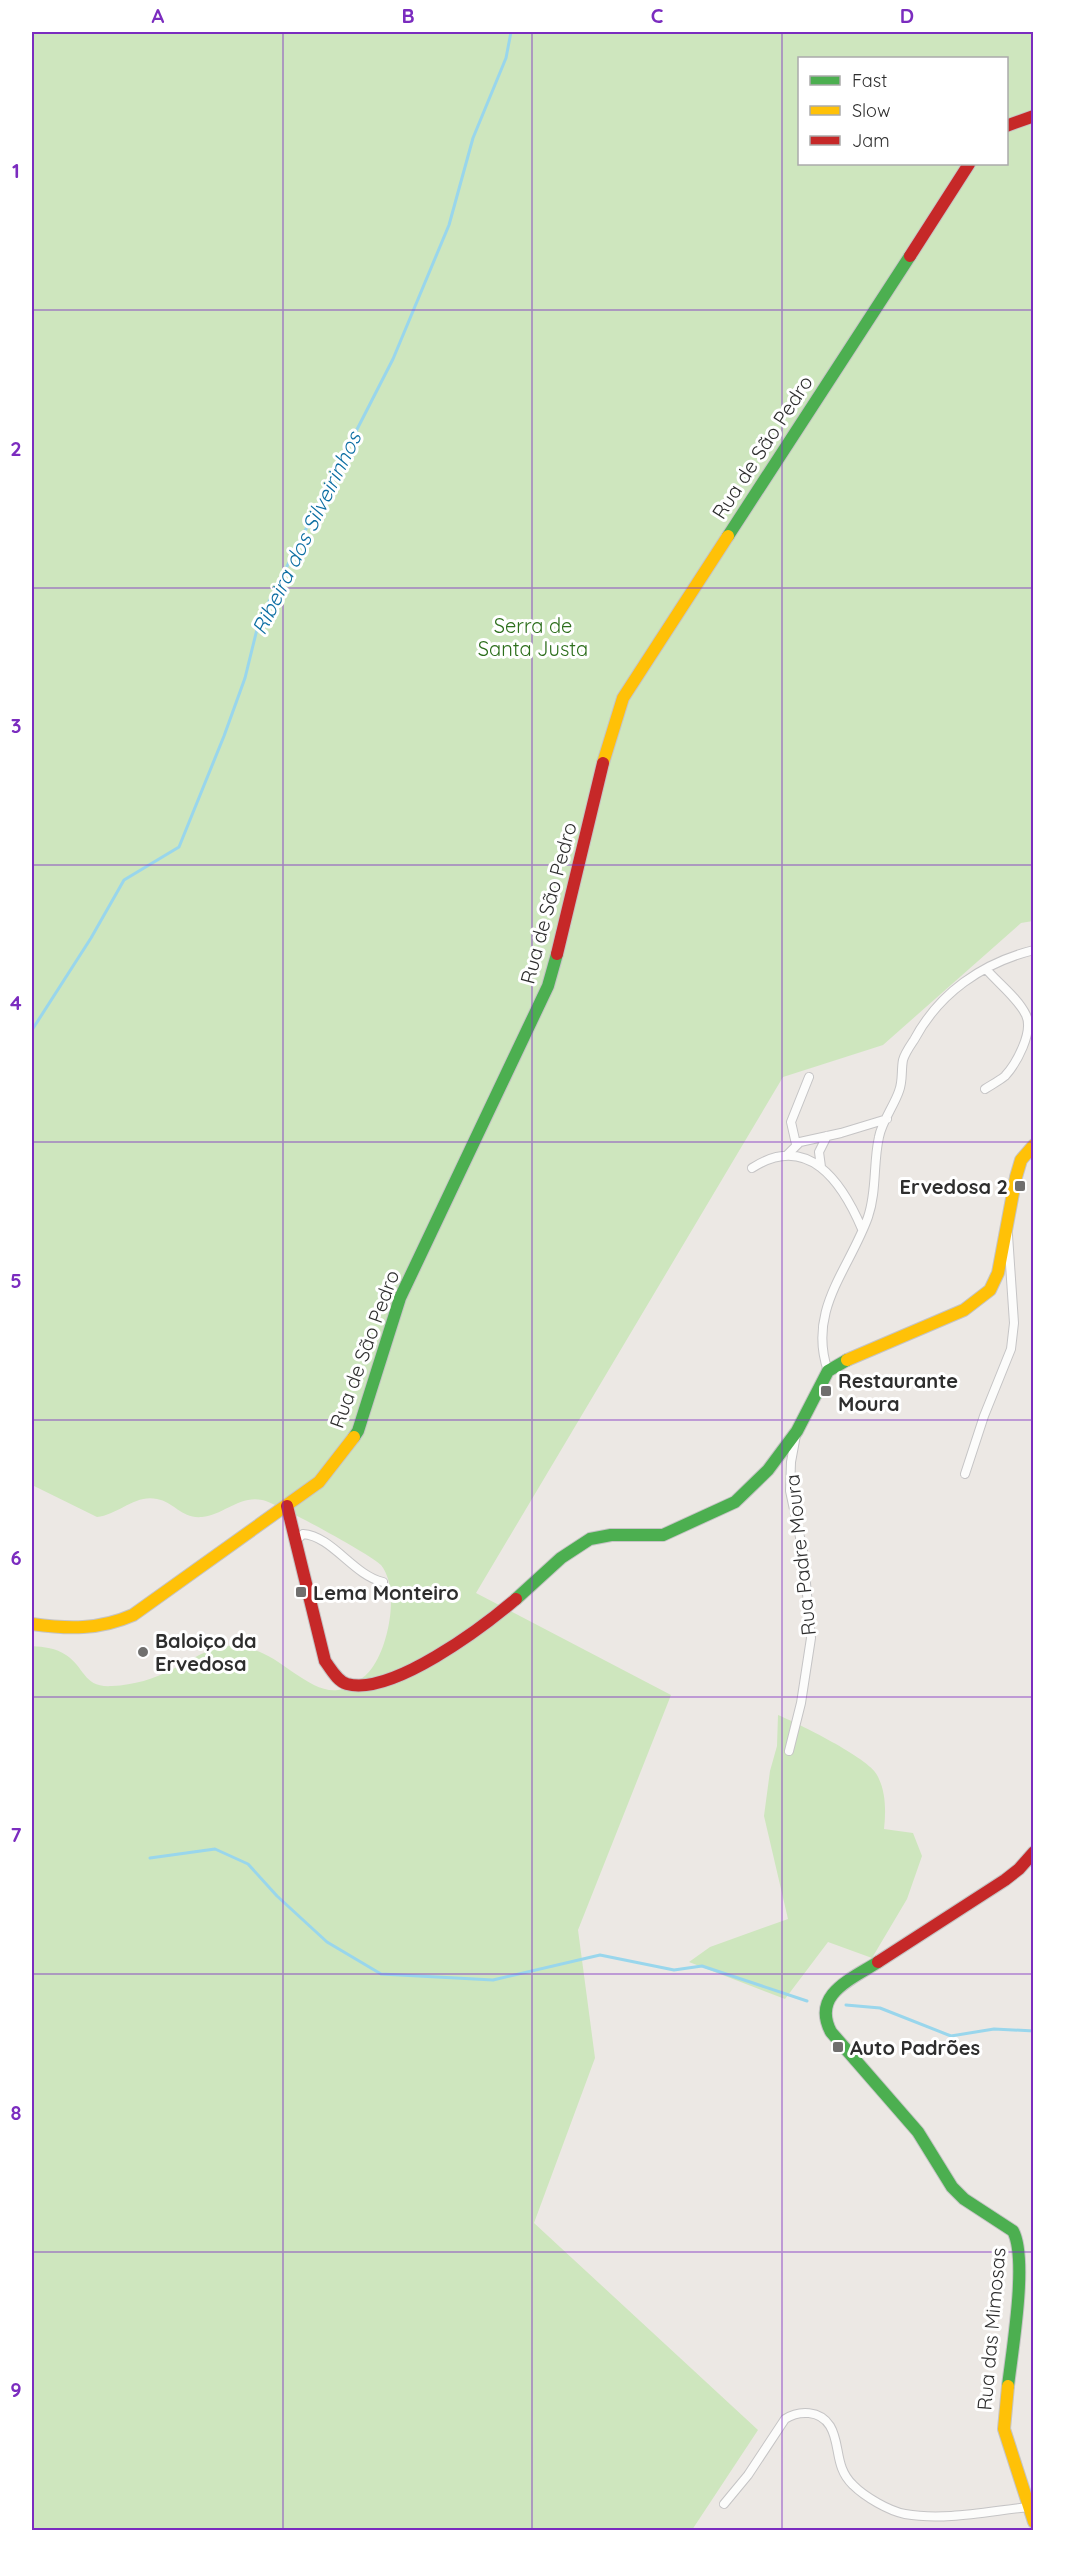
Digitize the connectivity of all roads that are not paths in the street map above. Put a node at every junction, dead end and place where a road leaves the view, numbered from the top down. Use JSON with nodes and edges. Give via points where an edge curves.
{"nodes":[{"id":1,"x":1034,"y":116,"type":"edge"},
{"id":2,"x":1008,"y":125,"type":"edge"},
{"id":3,"x":968,"y":165,"type":"edge"},
{"id":4,"x":1034,"y":950,"type":"edge"},
{"id":5,"x":986,"y":969,"type":"junction"},
{"id":6,"x":808,"y":1077,"type":"dead end"},
{"id":7,"x":985,"y":1089,"type":"dead end"},
{"id":8,"x":887,"y":1119,"type":"junction"},
{"id":9,"x":827,"y":1136,"type":"junction"},
{"id":10,"x":796,"y":1144,"type":"junction"},
{"id":11,"x":1034,"y":1145,"type":"edge"},
{"id":12,"x":787,"y":1155,"type":"junction"},
{"id":13,"x":821,"y":1167,"type":"junction"},
{"id":14,"x":752,"y":1168,"type":"dead end"},
{"id":15,"x":1007,"y":1226,"type":"junction"},
{"id":16,"x":862,"y":1229,"type":"junction"},
{"id":17,"x":828,"y":1371,"type":"junction"},
{"id":18,"x":797,"y":1431,"type":"junction"},
{"id":19,"x":965,"y":1474,"type":"dead end"},
{"id":20,"x":281,"y":1510,"type":"junction"},
{"id":21,"x":295,"y":1542,"type":"junction"},
{"id":22,"x":383,"y":1582,"type":"dead end"},
{"id":23,"x":32,"y":1624,"type":"edge"},
{"id":24,"x":789,"y":1750,"type":"dead end"},
{"id":25,"x":1032,"y":1858,"type":"edge"},
{"id":26,"x":724,"y":2504,"type":"dead end"},
{"id":27,"x":1029,"y":2507,"type":"junction"},
{"id":28,"x":1034,"y":2522,"type":"edge"}],
"edges":[{"from":1,"to":2,"type":"street"},
{"from":3,"to":20,"type":"street","name":"Rua de São Pedro","via":[[622,699],[549,986],[400,1298],[358,1431],[319,1482]]},
{"from":4,"to":5,"type":"street"},
{"from":5,"to":7,"type":"street","via":[[1017,1003],[1028,1023],[1012,1066],[1004,1077]]},
{"from":5,"to":8,"type":"street","via":[[958,985],[921,1026],[903,1058],[901,1088]]},
{"from":6,"to":10,"type":"street","via":[[791,1122]]},
{"from":8,"to":9,"type":"street"},
{"from":8,"to":16,"type":"street","via":[[879,1135],[874,1192]]},
{"from":9,"to":10,"type":"street"},
{"from":9,"to":13,"type":"street","via":[[819,1152]]},
{"from":10,"to":12,"type":"street"},
{"from":11,"to":15,"type":"street","via":[[1021,1160]]},
{"from":12,"to":13,"type":"street"},
{"from":12,"to":14,"type":"street"},
{"from":13,"to":16,"type":"street","via":[[839,1184]]},
{"from":15,"to":17,"type":"street","via":[[998,1273],[990,1290],[964,1310]]},
{"from":15,"to":19,"type":"street","via":[[1014,1299],[1011,1348]]},
{"from":16,"to":17,"type":"street","via":[[827,1302],[823,1355]]},
{"from":17,"to":18,"type":"street"},
{"from":18,"to":21,"type":"street","via":[[768,1470],[735,1502],[663,1535],[595,1536],[578,1545],[509,1605],[462,1639],[399,1676],[376,1684],[344,1683],[325,1661]]},
{"from":18,"to":24,"type":"street","name":"Rua Padre Moura","via":[[790,1491],[803,1551],[811,1638]]},
{"from":20,"to":21,"type":"street"},
{"from":20,"to":23,"type":"street","name":"Rua de São Pedro","via":[[115,1624],[75,1630]]},
{"from":21,"to":22,"type":"street","via":[[307,1534],[370,1579]]},
{"from":25,"to":27,"type":"street","name":"Rua das Mimosas","via":[[1005,1880],[843,1984],[828,1999],[824,2016],[831,2032],[918,2132],[952,2187],[1017,2237],[1018,2297],[1004,2419],[1008,2445]]},
{"from":26,"to":27,"type":"street","via":[[785,2419],[808,2412],[830,2426],[841,2469],[853,2486],[883,2505],[904,2514],[945,2515]]},
{"from":27,"to":28,"type":"street","name":"Rua das Mimosas"}]}
